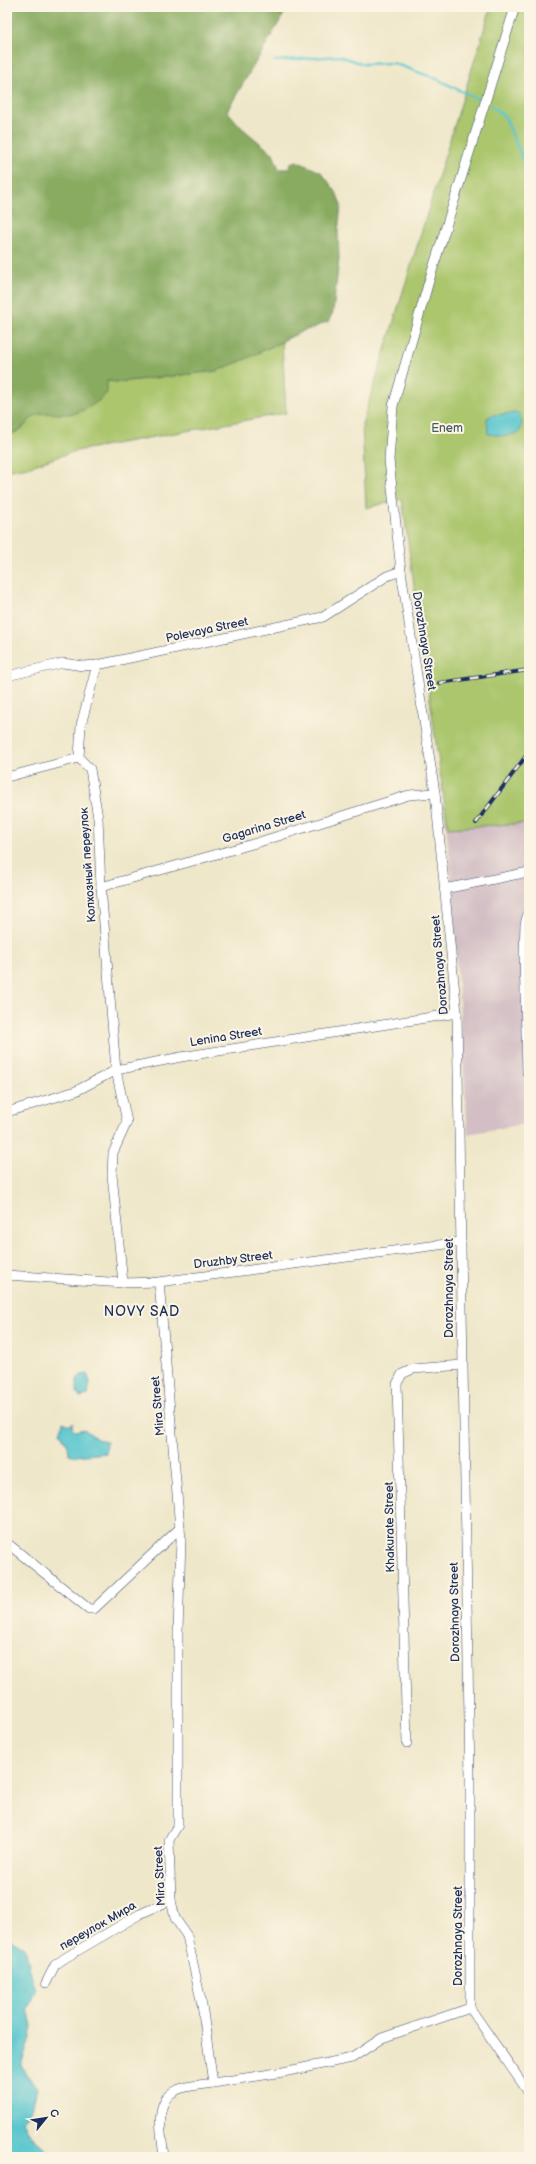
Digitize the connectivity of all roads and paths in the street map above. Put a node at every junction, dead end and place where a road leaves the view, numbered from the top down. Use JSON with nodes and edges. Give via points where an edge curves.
{"nodes":[{"id":1,"x":515,"y":7,"type":"edge"},
{"id":2,"x":401,"y":571,"type":"junction"},
{"id":3,"x":97,"y":664,"type":"junction"},
{"id":4,"x":7,"y":676,"type":"edge"},
{"id":5,"x":79,"y":758,"type":"junction"},
{"id":6,"x":7,"y":776,"type":"edge"},
{"id":7,"x":435,"y":794,"type":"junction"},
{"id":8,"x":529,"y":872,"type":"edge"},
{"id":9,"x":101,"y":887,"type":"junction"},
{"id":10,"x":444,"y":889,"type":"junction"},
{"id":11,"x":529,"y":910,"type":"edge"},
{"id":12,"x":457,"y":1013,"type":"junction"},
{"id":13,"x":116,"y":1070,"type":"junction"},
{"id":14,"x":527,"y":1072,"type":"dead end"},
{"id":15,"x":7,"y":1112,"type":"edge"},
{"id":16,"x":461,"y":1242,"type":"junction"},
{"id":17,"x":7,"y":1275,"type":"edge"},
{"id":18,"x":159,"y":1282,"type":"junction"},
{"id":19,"x":123,"y":1283,"type":"junction"},
{"id":20,"x":462,"y":1365,"type":"junction"},
{"id":21,"x":180,"y":1528,"type":"junction"},
{"id":22,"x":7,"y":1543,"type":"edge"},
{"id":23,"x":407,"y":1743,"type":"dead end"},
{"id":24,"x":171,"y":1900,"type":"junction"},
{"id":25,"x":46,"y":1983,"type":"dead end"},
{"id":26,"x":470,"y":2008,"type":"junction"},
{"id":27,"x":213,"y":2083,"type":"junction"},
{"id":28,"x":529,"y":2093,"type":"edge"},
{"id":29,"x":164,"y":2157,"type":"edge"}],
"edges":[{"from":1,"to":2,"type":"street","name":"Dorozhnaya Street","via":[[429,281],[393,406],[389,460]]},
{"from":2,"to":3,"type":"street","name":"Polevaya Street","via":[[387,576],[322,617]]},
{"from":2,"to":7,"type":"street","name":"Dorozhnaya Street"},
{"from":3,"to":4,"type":"street","name":"Polevaya Street","via":[[83,666],[63,663]]},
{"from":3,"to":5,"type":"street","via":[[81,725]]},
{"from":5,"to":6,"type":"street"},
{"from":5,"to":9,"type":"street","name":"Колхозный переулок","via":[[90,769],[95,797]]},
{"from":7,"to":9,"type":"street","name":"Gagarina Street","via":[[409,795],[256,843]]},
{"from":7,"to":10,"type":"street","name":"Dorozhnaya Street"},
{"from":8,"to":10,"type":"street"},
{"from":9,"to":13,"type":"street","name":"Колхозный переулок"},
{"from":10,"to":12,"type":"street","name":"Dorozhnaya Street"},
{"from":11,"to":14,"type":"street","via":[[525,924],[524,952]]},
{"from":12,"to":13,"type":"street","name":"Lenina Street","via":[[181,1057]]},
{"from":12,"to":16,"type":"street","name":"Dorozhnaya Street"},
{"from":13,"to":15,"type":"street","name":"Lenina Street","via":[[76,1091]]},
{"from":13,"to":19,"type":"street","via":[[127,1122],[113,1153],[112,1174]]},
{"from":16,"to":18,"type":"street","name":"Druzhby Street"},
{"from":16,"to":20,"type":"street","name":"Dorozhnaya Street"},
{"from":17,"to":19,"type":"street","name":"Druzhby Street"},
{"from":18,"to":19,"type":"street","name":"Druzhby Street"},
{"from":18,"to":21,"type":"street","name":"Mira Street"},
{"from":20,"to":23,"type":"street","name":"Khakurate Street","via":[[413,1369],[402,1374],[397,1384]]},
{"from":20,"to":26,"type":"street","name":"Dorozhnaya Street","via":[[470,1778]]},
{"from":21,"to":22,"type":"street","via":[[94,1608],[89,1608]]},
{"from":21,"to":24,"type":"street","name":"Mira Street","via":[[178,1825],[170,1840]]},
{"from":24,"to":25,"type":"street","name":"переулок Мира","via":[[140,1914],[65,1958],[55,1965]]},
{"from":24,"to":27,"type":"street","name":"Mira Street","via":[[175,1918],[187,1936],[202,2006]]},
{"from":26,"to":27,"type":"street","via":[[382,2038],[352,2058]]},
{"from":26,"to":28,"type":"street"},
{"from":27,"to":29,"type":"street","via":[[177,2090],[166,2096],[160,2116]]}]}
